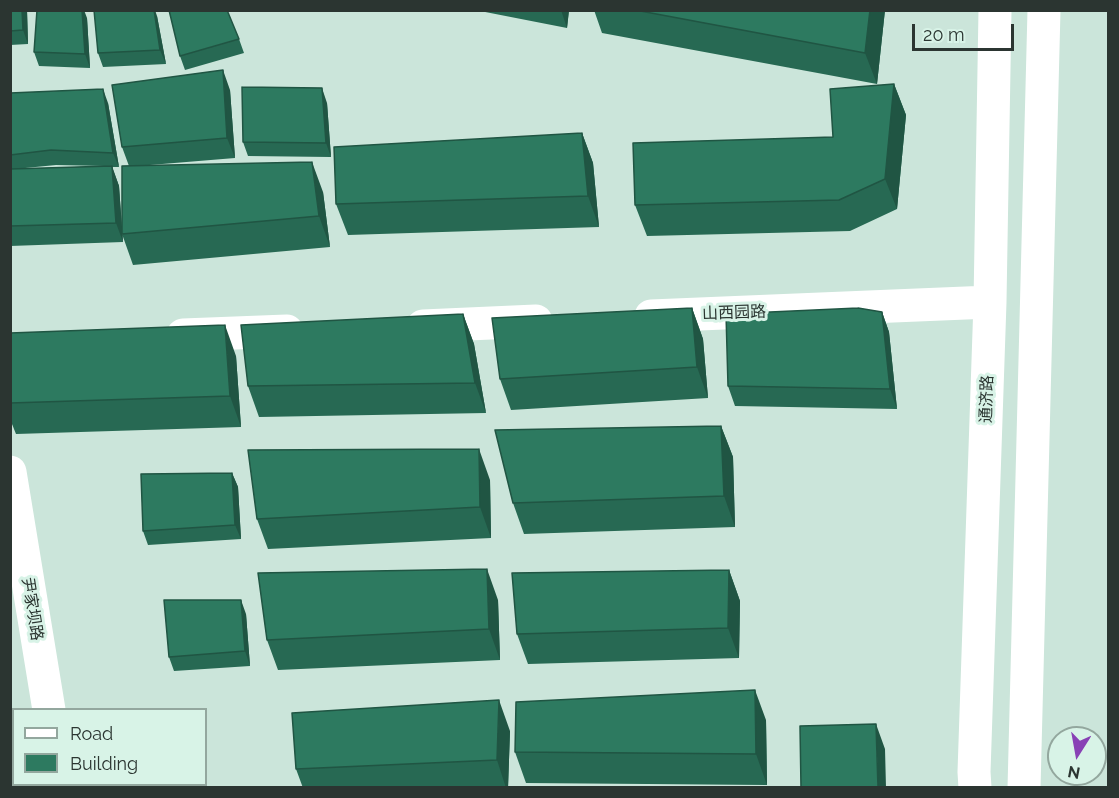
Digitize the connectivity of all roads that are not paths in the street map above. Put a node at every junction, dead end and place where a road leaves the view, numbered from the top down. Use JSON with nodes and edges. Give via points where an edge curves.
{"nodes":[{"id":1,"x":995,"y":10,"type":"edge"},
{"id":2,"x":1044,"y":10,"type":"edge"},
{"id":3,"x":990,"y":302,"type":"junction"},
{"id":4,"x":620,"y":318,"type":"edge"},
{"id":5,"x":560,"y":320,"type":"edge"},
{"id":6,"x":393,"y":327,"type":"edge"},
{"id":7,"x":321,"y":330,"type":"edge"},
{"id":8,"x":154,"y":337,"type":"edge"},
{"id":9,"x":10,"y":472,"type":"edge"},
{"id":10,"x":49,"y":708,"type":"edge"},
{"id":11,"x":975,"y":788,"type":"edge"},
{"id":12,"x":1024,"y":788,"type":"edge"}],
"edges":[{"from":1,"to":3,"type":"main road","name":"通济路"},
{"from":2,"to":12,"type":"main road"},
{"from":3,"to":4,"type":"main road","name":"山西园路"},
{"from":3,"to":11,"type":"main road","name":"通济路"},
{"from":5,"to":6,"type":"main road"},
{"from":7,"to":8,"type":"main road"},
{"from":9,"to":10,"type":"main road","name":"尹家坝路"}]}
